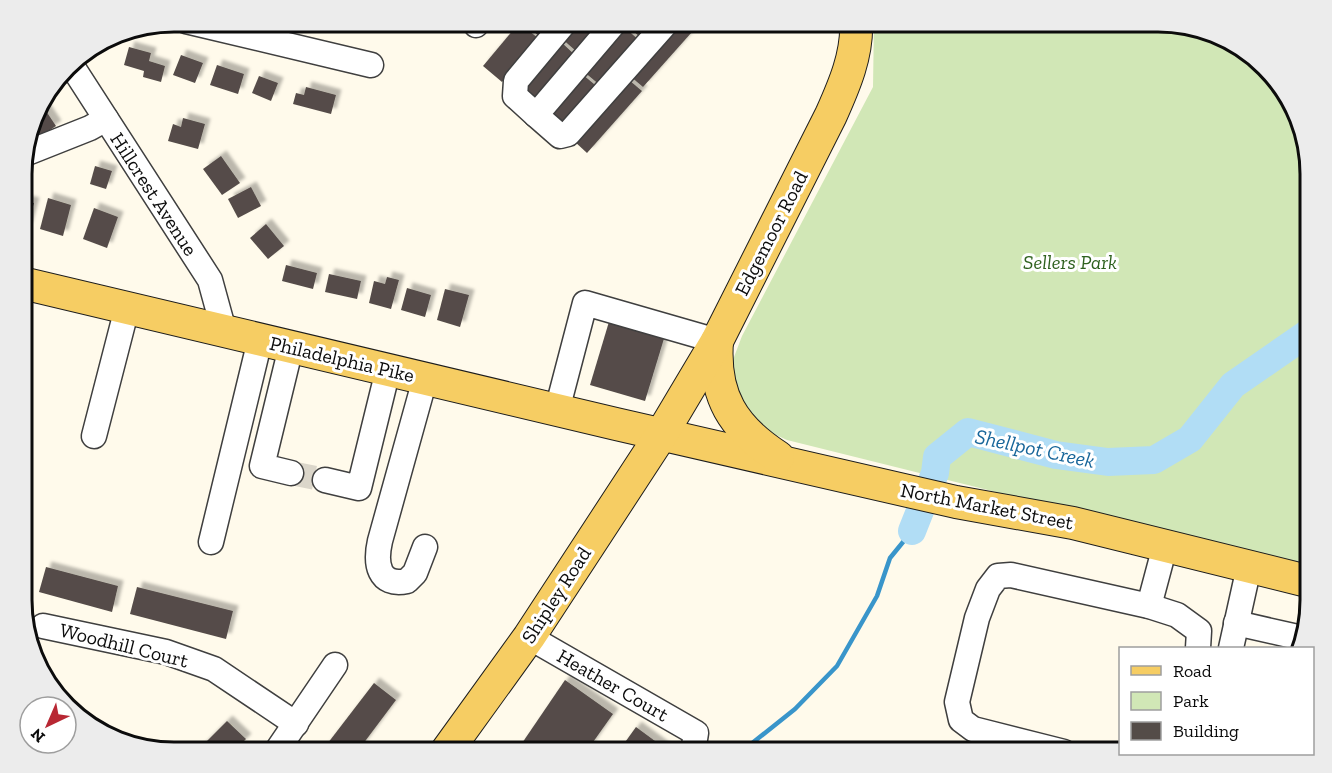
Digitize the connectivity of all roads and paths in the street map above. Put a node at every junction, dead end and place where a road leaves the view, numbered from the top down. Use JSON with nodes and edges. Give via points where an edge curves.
{"nodes":[{"id":1,"x":232,"y":32,"type":"edge"},
{"id":2,"x":557,"y":32,"type":"edge"},
{"id":3,"x":607,"y":32,"type":"edge"},
{"id":4,"x":658,"y":32,"type":"edge"},
{"id":5,"x":856,"y":32,"type":"edge"},
{"id":6,"x":371,"y":65,"type":"dead end"},
{"id":7,"x":75,"y":71,"type":"edge"},
{"id":8,"x":536,"y":115,"type":"junction"},
{"id":9,"x":106,"y":119,"type":"junction"},
{"id":10,"x":34,"y":151,"type":"edge"},
{"id":11,"x":32,"y":285,"type":"edge"},
{"id":12,"x":127,"y":308,"type":"junction"},
{"id":13,"x":224,"y":331,"type":"junction"},
{"id":14,"x":260,"y":340,"type":"junction"},
{"id":15,"x":717,"y":341,"type":"junction"},
{"id":16,"x":291,"y":347,"type":"junction"},
{"id":17,"x":388,"y":370,"type":"junction"},
{"id":18,"x":425,"y":379,"type":"junction"},
{"id":19,"x":557,"y":410,"type":"junction"},
{"id":20,"x":661,"y":435,"type":"junction"},
{"id":21,"x":94,"y":436,"type":"dead end"},
{"id":22,"x":785,"y":462,"type":"junction"},
{"id":23,"x":291,"y":472,"type":"tunnel mouth"},
{"id":24,"x":325,"y":480,"type":"tunnel mouth"},
{"id":25,"x":211,"y":542,"type":"dead end"},
{"id":26,"x":1165,"y":546,"type":"junction"},
{"id":27,"x":425,"y":547,"type":"dead end"},
{"id":28,"x":1249,"y":567,"type":"junction"},
{"id":29,"x":1300,"y":579,"type":"edge"},
{"id":30,"x":1149,"y":606,"type":"junction"},
{"id":31,"x":1236,"y":623,"type":"junction"},
{"id":32,"x":43,"y":626,"type":"dead end"},
{"id":33,"x":529,"y":637,"type":"junction"},
{"id":34,"x":1286,"y":640,"type":"edge"},
{"id":35,"x":1198,"y":647,"type":"edge"},
{"id":36,"x":1231,"y":647,"type":"edge"},
{"id":37,"x":335,"y":665,"type":"dead end"},
{"id":38,"x":296,"y":724,"type":"junction"},
{"id":39,"x":1021,"y":741,"type":"edge"},
{"id":40,"x":283,"y":742,"type":"edge"},
{"id":41,"x":453,"y":742,"type":"edge"},
{"id":42,"x":695,"y":742,"type":"edge"}],
"edges":[{"from":1,"to":6,"type":"street"},
{"from":2,"to":8,"type":"street","via":[[516,81],[515,96]]},
{"from":3,"to":8,"type":"street"},
{"from":4,"to":8,"type":"street","via":[[568,134],[560,136]]},
{"from":5,"to":15,"type":"main road","name":"Edgemoor Road","via":[[846,81],[831,115]]},
{"from":7,"to":9,"type":"street","name":"Hillcrest Avenue"},
{"from":9,"to":10,"type":"street"},
{"from":9,"to":13,"type":"street","name":"Hillcrest Avenue","via":[[210,280]]},
{"from":11,"to":12,"type":"main road","name":"Philadelphia Pike"},
{"from":12,"to":13,"type":"main road","name":"Philadelphia Pike"},
{"from":12,"to":21,"type":"street"},
{"from":13,"to":14,"type":"main road","name":"Philadelphia Pike"},
{"from":14,"to":16,"type":"main road","name":"Philadelphia Pike"},
{"from":14,"to":25,"type":"street"},
{"from":15,"to":19,"type":"street","via":[[585,303]]},
{"from":15,"to":20,"type":"main road","name":"Edgemoor Road"},
{"from":15,"to":22,"type":"main road","via":[[715,363],[725,403],[748,434]]},
{"from":16,"to":17,"type":"main road","name":"Philadelphia Pike"},
{"from":16,"to":23,"type":"street","via":[[262,466]]},
{"from":17,"to":18,"type":"main road","name":"Philadelphia Pike"},
{"from":17,"to":24,"type":"street","via":[[359,488]]},
{"from":18,"to":19,"type":"main road","name":"Philadelphia Pike"},
{"from":18,"to":27,"type":"street","via":[[376,558],[382,574],[398,582],[407,581],[415,573]]},
{"from":19,"to":20,"type":"main road","name":"Philadelphia Pike"},
{"from":20,"to":22,"type":"main road","name":"North Market Street"},
{"from":20,"to":33,"type":"main road","name":"Shipley Road"},
{"from":22,"to":26,"type":"main road","name":"North Market Street"},
{"from":26,"to":28,"type":"main road","name":"North Market Street"},
{"from":26,"to":30,"type":"street"},
{"from":28,"to":29,"type":"main road","name":"North Market Street"},
{"from":28,"to":31,"type":"street"},
{"from":30,"to":35,"type":"street","via":[[1177,615],[1199,631]]},
{"from":30,"to":39,"type":"street","via":[[1011,574],[998,576],[988,589],[977,618],[957,702],[961,720],[973,729]]},
{"from":31,"to":34,"type":"street"},
{"from":31,"to":36,"type":"street"},
{"from":32,"to":38,"type":"street","name":"Woodhill Court","via":[[166,652],[214,669]]},
{"from":33,"to":41,"type":"main road","name":"Shipley Road"},
{"from":33,"to":42,"type":"street","name":"Heather Court"},
{"from":37,"to":38,"type":"street"},
{"from":38,"to":40,"type":"street"}]}
